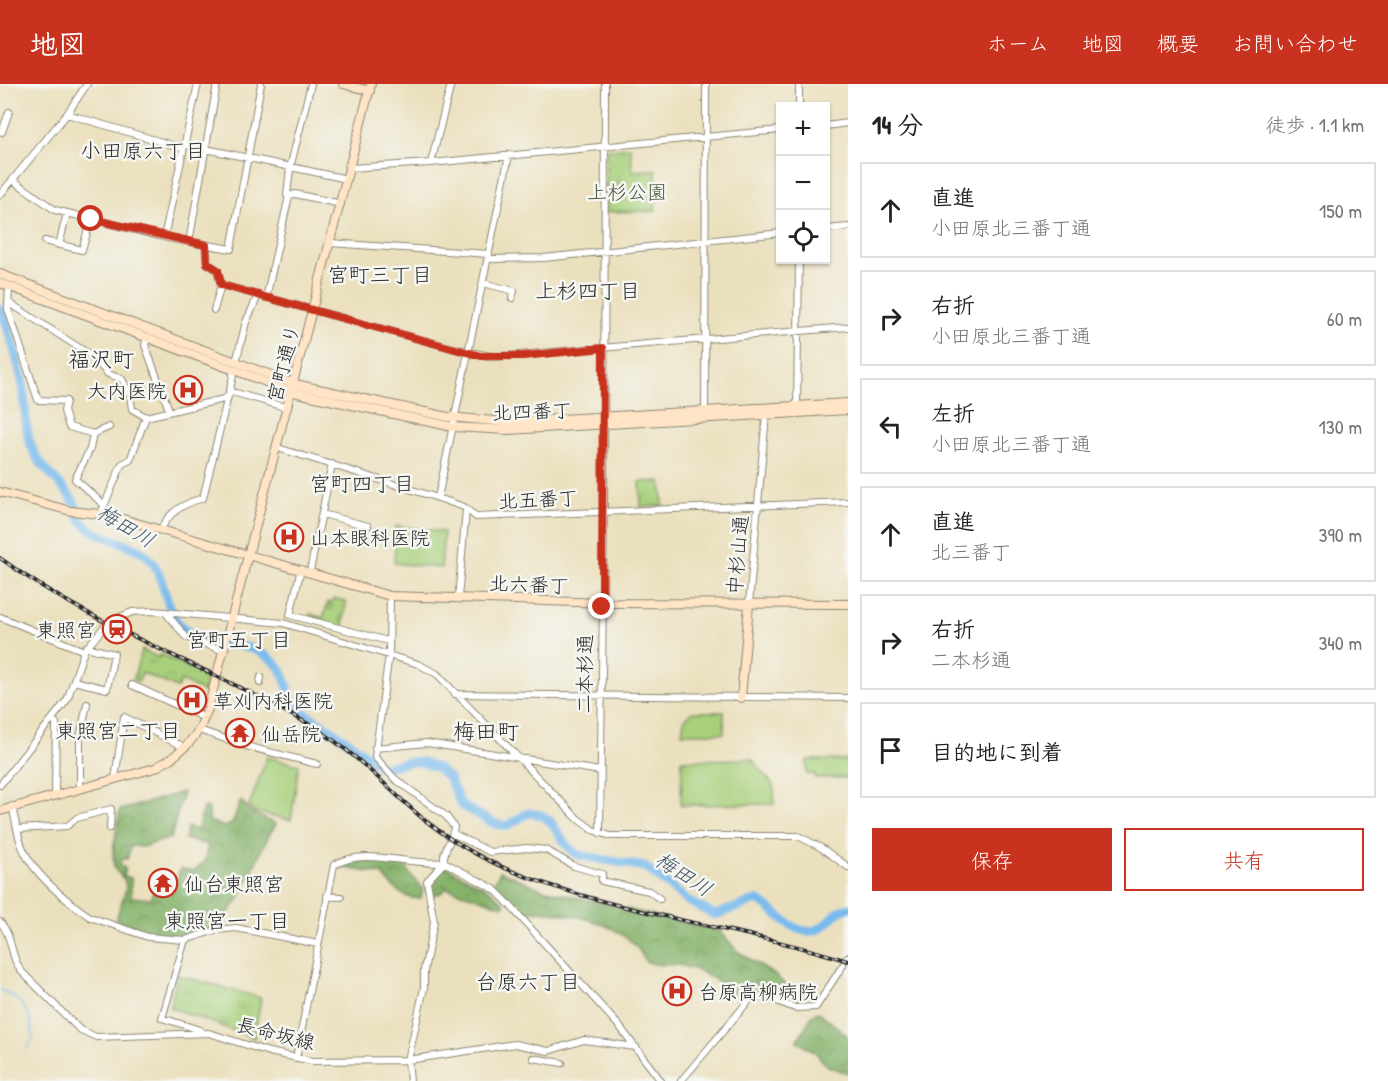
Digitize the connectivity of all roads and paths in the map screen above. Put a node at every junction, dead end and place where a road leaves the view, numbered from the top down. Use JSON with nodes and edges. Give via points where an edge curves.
{"nodes":[{"id":1,"x":87,"y":84,"type":"edge"},
{"id":2,"x":198,"y":84,"type":"edge"},
{"id":3,"x":218,"y":84,"type":"edge"},
{"id":4,"x":261,"y":84,"type":"edge"},
{"id":5,"x":311,"y":84,"type":"edge"},
{"id":6,"x":343,"y":84,"type":"edge"},
{"id":7,"x":451,"y":84,"type":"edge"},
{"id":8,"x":604,"y":84,"type":"edge"},
{"id":9,"x":706,"y":84,"type":"edge"},
{"id":10,"x":799,"y":84,"type":"edge"},
{"id":11,"x":371,"y":87,"type":"edge"},
{"id":12,"x":799,"y":102,"type":"edge"},
{"id":13,"x":9,"y":112,"type":"dead end"},
{"id":14,"x":67,"y":114,"type":"junction"},
{"id":15,"x":848,"y":123,"type":"edge"},
{"id":16,"x":830,"y":125,"type":"edge"},
{"id":17,"x":776,"y":130,"type":"edge"},
{"id":18,"x":0,"y":131,"type":"edge"},
{"id":19,"x":705,"y":137,"type":"junction"},
{"id":20,"x":183,"y":146,"type":"junction"},
{"id":21,"x":604,"y":146,"type":"junction"},
{"id":22,"x":205,"y":149,"type":"junction"},
{"id":23,"x":509,"y":155,"type":"junction"},
{"id":24,"x":248,"y":159,"type":"junction"},
{"id":25,"x":431,"y":163,"type":"junction"},
{"id":26,"x":290,"y":168,"type":"junction"},
{"id":27,"x":350,"y":168,"type":"junction"},
{"id":28,"x":347,"y":178,"type":"junction"},
{"id":29,"x":13,"y":180,"type":"junction"},
{"id":30,"x":0,"y":195,"type":"edge"},
{"id":31,"x":289,"y":196,"type":"junction"},
{"id":32,"x":340,"y":204,"type":"junction"},
{"id":33,"x":67,"y":213,"type":"junction"},
{"id":34,"x":91,"y":219,"type":"junction"},
{"id":35,"x":848,"y":227,"type":"edge"},
{"id":36,"x":830,"y":229,"type":"edge"},
{"id":37,"x":776,"y":233,"type":"edge"},
{"id":38,"x":164,"y":237,"type":"junction"},
{"id":39,"x":45,"y":241,"type":"dead end"},
{"id":40,"x":704,"y":241,"type":"junction"},
{"id":41,"x":189,"y":242,"type":"junction"},
{"id":42,"x":330,"y":243,"type":"junction"},
{"id":43,"x":58,"y":245,"type":"junction"},
{"id":44,"x":206,"y":245,"type":"junction"},
{"id":45,"x":604,"y":251,"type":"junction"},
{"id":46,"x":488,"y":257,"type":"junction"},
{"id":47,"x":799,"y":264,"type":"edge"},
{"id":48,"x":0,"y":274,"type":"edge"},
{"id":49,"x":483,"y":283,"type":"junction"},
{"id":50,"x":4,"y":285,"type":"edge"},
{"id":51,"x":221,"y":285,"type":"junction"},
{"id":52,"x":258,"y":296,"type":"junction"},
{"id":53,"x":266,"y":298,"type":"junction"},
{"id":54,"x":512,"y":298,"type":"dead end"},
{"id":55,"x":9,"y":302,"type":"junction"},
{"id":56,"x":214,"y":310,"type":"dead end"},
{"id":57,"x":313,"y":311,"type":"junction"},
{"id":58,"x":848,"y":327,"type":"edge"},
{"id":59,"x":797,"y":331,"type":"junction"},
{"id":60,"x":147,"y":337,"type":"junction"},
{"id":61,"x":704,"y":340,"type":"junction"},
{"id":62,"x":603,"y":348,"type":"junction"},
{"id":63,"x":469,"y":352,"type":"junction"},
{"id":64,"x":235,"y":366,"type":"junction"},
{"id":65,"x":294,"y":388,"type":"junction"},
{"id":66,"x":229,"y":393,"type":"junction"},
{"id":67,"x":848,"y":403,"type":"edge"},
{"id":68,"x":288,"y":408,"type":"junction"},
{"id":69,"x":169,"y":410,"type":"junction"},
{"id":70,"x":797,"y":410,"type":"junction"},
{"id":71,"x":848,"y":410,"type":"edge"},
{"id":72,"x":705,"y":415,"type":"junction"},
{"id":73,"x":766,"y":415,"type":"junction"},
{"id":74,"x":146,"y":417,"type":"junction"},
{"id":75,"x":603,"y":420,"type":"junction"},
{"id":76,"x":454,"y":422,"type":"junction"},
{"id":77,"x":109,"y":427,"type":"dead end"},
{"id":78,"x":93,"y":434,"type":"junction"},
{"id":79,"x":278,"y":448,"type":"junction"},
{"id":80,"x":332,"y":464,"type":"junction"},
{"id":81,"x":0,"y":492,"type":"edge"},
{"id":82,"x":438,"y":498,"type":"junction"},
{"id":83,"x":848,"y":502,"type":"edge"},
{"id":84,"x":758,"y":506,"type":"junction"},
{"id":85,"x":103,"y":509,"type":"junction"},
{"id":86,"x":466,"y":510,"type":"junction"},
{"id":87,"x":604,"y":512,"type":"junction"},
{"id":88,"x":322,"y":514,"type":"junction"},
{"id":89,"x":368,"y":526,"type":"dead end"},
{"id":90,"x":161,"y":530,"type":"junction"},
{"id":91,"x":250,"y":555,"type":"junction"},
{"id":92,"x":301,"y":569,"type":"junction"},
{"id":93,"x":310,"y":571,"type":"junction"},
{"id":94,"x":390,"y":596,"type":"junction"},
{"id":95,"x":458,"y":598,"type":"junction"},
{"id":96,"x":602,"y":603,"type":"junction"},
{"id":97,"x":749,"y":604,"type":"junction"},
{"id":98,"x":848,"y":604,"type":"edge"},
{"id":99,"x":166,"y":612,"type":"junction"},
{"id":100,"x":0,"y":617,"type":"edge"},
{"id":101,"x":232,"y":618,"type":"junction"},
{"id":102,"x":388,"y":640,"type":"junction"},
{"id":103,"x":85,"y":649,"type":"junction"},
{"id":104,"x":224,"y":651,"type":"junction"},
{"id":105,"x":388,"y":654,"type":"junction"},
{"id":106,"x":74,"y":681,"type":"junction"},
{"id":107,"x":132,"y":685,"type":"dead end"},
{"id":108,"x":454,"y":694,"type":"junction"},
{"id":109,"x":601,"y":697,"type":"junction"},
{"id":110,"x":741,"y":698,"type":"junction"},
{"id":111,"x":848,"y":698,"type":"edge"},
{"id":112,"x":87,"y":704,"type":"dead end"},
{"id":113,"x":205,"y":718,"type":"junction"},
{"id":114,"x":52,"y":720,"type":"junction"},
{"id":115,"x":199,"y":730,"type":"junction"},
{"id":116,"x":184,"y":747,"type":"junction"},
{"id":117,"x":375,"y":748,"type":"junction"},
{"id":118,"x":518,"y":759,"type":"junction"},
{"id":119,"x":317,"y":764,"type":"dead end"},
{"id":120,"x":600,"y":771,"type":"junction"},
{"id":121,"x":115,"y":779,"type":"junction"},
{"id":122,"x":0,"y":785,"type":"edge"},
{"id":123,"x":80,"y":788,"type":"junction"},
{"id":124,"x":55,"y":794,"type":"junction"},
{"id":125,"x":12,"y":806,"type":"junction"},
{"id":126,"x":0,"y":811,"type":"edge"},
{"id":127,"x":110,"y":828,"type":"dead end"},
{"id":128,"x":18,"y":829,"type":"junction"},
{"id":129,"x":600,"y":833,"type":"junction"},
{"id":130,"x":454,"y":834,"type":"junction"},
{"id":131,"x":444,"y":862,"type":"junction"},
{"id":132,"x":848,"y":867,"type":"edge"},
{"id":133,"x":327,"y":896,"type":"junction"},
{"id":134,"x":341,"y":897,"type":"dead end"},
{"id":135,"x":660,"y":899,"type":"dead end"},
{"id":136,"x":0,"y":922,"type":"edge"},
{"id":137,"x":185,"y":940,"type":"junction"},
{"id":138,"x":318,"y":944,"type":"junction"},
{"id":139,"x":846,"y":960,"type":"edge"},
{"id":140,"x":209,"y":1033,"type":"junction"},
{"id":141,"x":636,"y":1047,"type":"junction"},
{"id":142,"x":548,"y":1051,"type":"junction"},
{"id":143,"x":296,"y":1058,"type":"junction"},
{"id":144,"x":533,"y":1058,"type":"dead end"},
{"id":145,"x":408,"y":1060,"type":"junction"},
{"id":146,"x":546,"y":1060,"type":"junction"},
{"id":147,"x":562,"y":1063,"type":"dead end"},
{"id":148,"x":410,"y":1081,"type":"edge"},
{"id":149,"x":661,"y":1081,"type":"edge"},
{"id":150,"x":681,"y":1081,"type":"edge"}],
"edges":[{"from":1,"to":14,"type":"street"},
{"from":2,"to":20,"type":"street"},
{"from":3,"to":22,"type":"street"},
{"from":4,"to":24,"type":"street"},
{"from":5,"to":26,"type":"street"},
{"from":6,"to":11,"type":"street"},
{"from":7,"to":25,"type":"street"},
{"from":8,"to":21,"type":"street","name":"二本杉通"},
{"from":9,"to":19,"type":"street"},
{"from":10,"to":12,"type":"street"},
{"from":11,"to":27,"type":"street","name":"宮町通り"},
{"from":13,"to":18,"type":"street"},
{"from":14,"to":20,"type":"street"},
{"from":14,"to":29,"type":"street"},
{"from":15,"to":16,"type":"street"},
{"from":17,"to":19,"type":"street"},
{"from":19,"to":21,"type":"street"},
{"from":19,"to":40,"type":"street"},
{"from":20,"to":22,"type":"street"},
{"from":20,"to":38,"type":"street"},
{"from":21,"to":23,"type":"street"},
{"from":21,"to":45,"type":"street","name":"二本杉通"},
{"from":22,"to":24,"type":"street"},
{"from":22,"to":41,"type":"street"},
{"from":23,"to":25,"type":"street"},
{"from":23,"to":46,"type":"street"},
{"from":24,"to":26,"type":"street"},
{"from":24,"to":44,"type":"street","via":[[231,249]]},
{"from":25,"to":27,"type":"street"},
{"from":26,"to":28,"type":"street"},
{"from":26,"to":31,"type":"street"},
{"from":27,"to":28,"type":"street","name":"宮町通り"},
{"from":28,"to":32,"type":"street","name":"宮町通り"},
{"from":29,"to":30,"type":"street"},
{"from":29,"to":33,"type":"street","via":[[55,210]]},
{"from":31,"to":32,"type":"street"},
{"from":31,"to":53,"type":"street"},
{"from":32,"to":42,"type":"street","name":"宮町通り"},
{"from":33,"to":34,"type":"street"},
{"from":33,"to":43,"type":"street"},
{"from":34,"to":38,"type":"street"},
{"from":34,"to":43,"type":"street","via":[[82,250]]},
{"from":35,"to":36,"type":"street"},
{"from":37,"to":40,"type":"street"},
{"from":38,"to":41,"type":"street"},
{"from":39,"to":43,"type":"street"},
{"from":40,"to":45,"type":"street"},
{"from":40,"to":61,"type":"street"},
{"from":41,"to":44,"type":"street"},
{"from":42,"to":46,"type":"street"},
{"from":42,"to":57,"type":"street","name":"宮町通り"},
{"from":44,"to":51,"type":"street","via":[[207,263],[218,270]]},
{"from":45,"to":46,"type":"street","via":[[544,258]]},
{"from":45,"to":62,"type":"street","name":"二本杉通"},
{"from":46,"to":49,"type":"street"},
{"from":47,"to":59,"type":"street"},
{"from":48,"to":64,"type":"street"},
{"from":49,"to":54,"type":"street","via":[[514,291]]},
{"from":49,"to":63,"type":"street"},
{"from":50,"to":55,"type":"street"},
{"from":50,"to":60,"type":"street"},
{"from":51,"to":52,"type":"street"},
{"from":51,"to":56,"type":"street"},
{"from":52,"to":53,"type":"street"},
{"from":52,"to":64,"type":"street","via":[[246,322]]},
{"from":53,"to":57,"type":"street"},
{"from":55,"to":74,"type":"street","via":[[92,356],[108,374],[122,379],[132,410]]},
{"from":55,"to":78,"type":"street","via":[[38,400],[66,401],[64,411],[69,427]]},
{"from":57,"to":63,"type":"street"},
{"from":57,"to":65,"type":"street","name":"宮町通り"},
{"from":58,"to":59,"type":"street"},
{"from":59,"to":61,"type":"street"},
{"from":59,"to":70,"type":"street"},
{"from":60,"to":64,"type":"street"},
{"from":60,"to":69,"type":"street","via":[[145,345]]},
{"from":61,"to":62,"type":"street"},
{"from":61,"to":72,"type":"street"},
{"from":62,"to":63,"type":"street","via":[[498,357]]},
{"from":62,"to":75,"type":"street","name":"二本杉通"},
{"from":63,"to":76,"type":"street"},
{"from":64,"to":65,"type":"street","name":"北四番丁"},
{"from":64,"to":66,"type":"street"},
{"from":65,"to":68,"type":"street","name":"宮町通り"},
{"from":65,"to":76,"type":"street","name":"北四番丁"},
{"from":66,"to":68,"type":"street"},
{"from":66,"to":69,"type":"street","via":[[200,406]]},
{"from":66,"to":90,"type":"street","via":[[203,498],[170,514]]},
{"from":67,"to":70,"type":"street","name":"北四番丁"},
{"from":68,"to":79,"type":"street","name":"宮町通り"},
{"from":69,"to":74,"type":"street"},
{"from":70,"to":71,"type":"street","name":"北四番丁"},
{"from":70,"to":72,"type":"street","name":"北四番丁"},
{"from":70,"to":73,"type":"street","name":"北四番丁"},
{"from":72,"to":73,"type":"street","name":"北四番丁"},
{"from":72,"to":75,"type":"street","name":"北四番丁"},
{"from":73,"to":84,"type":"street","name":"中杉山通"},
{"from":74,"to":85,"type":"street","via":[[130,460],[122,464]]},
{"from":75,"to":76,"type":"street","name":"北四番丁"},
{"from":75,"to":87,"type":"street","name":"二本杉通"},
{"from":76,"to":82,"type":"street"},
{"from":77,"to":78,"type":"street"},
{"from":78,"to":85,"type":"street","via":[[75,479],[96,496]]},
{"from":79,"to":80,"type":"street","name":"北五番丁"},
{"from":79,"to":91,"type":"street","name":"宮町通り"},
{"from":80,"to":82,"type":"street","name":"北五番丁"},
{"from":80,"to":88,"type":"street"},
{"from":81,"to":85,"type":"street","name":"北六番丁","via":[[73,511]]},
{"from":82,"to":86,"type":"street","name":"北五番丁"},
{"from":83,"to":84,"type":"street","name":"北五番丁"},
{"from":84,"to":87,"type":"street","name":"北五番丁"},
{"from":84,"to":97,"type":"street","name":"中杉山通"},
{"from":85,"to":90,"type":"street","name":"北六番丁"},
{"from":86,"to":87,"type":"street","name":"北五番丁","via":[[476,517],[493,518]]},
{"from":86,"to":95,"type":"street"},
{"from":87,"to":96,"type":"street","name":"二本杉通"},
{"from":88,"to":89,"type":"street"},
{"from":88,"to":93,"type":"street"},
{"from":90,"to":91,"type":"street","name":"北六番丁"},
{"from":91,"to":92,"type":"street","name":"北六番丁"},
{"from":91,"to":101,"type":"street","name":"宮町通り"},
{"from":92,"to":93,"type":"street","name":"北六番丁"},
{"from":92,"to":102,"type":"street","via":[[290,615]]},
{"from":93,"to":94,"type":"street","name":"北六番丁"},
{"from":94,"to":95,"type":"street","name":"北六番丁"},
{"from":94,"to":102,"type":"street"},
{"from":95,"to":96,"type":"street","name":"北六番丁"},
{"from":96,"to":97,"type":"street","name":"北六番丁"},
{"from":96,"to":109,"type":"street","name":"二本杉通"},
{"from":97,"to":98,"type":"street","name":"北六番丁"},
{"from":97,"to":110,"type":"street","name":"中杉山通"},
{"from":99,"to":101,"type":"street"},
{"from":99,"to":103,"type":"street","via":[[138,611],[109,623]]},
{"from":99,"to":104,"type":"street","via":[[186,637]]},
{"from":100,"to":103,"type":"street"},
{"from":101,"to":104,"type":"street","name":"宮町通り"},
{"from":101,"to":105,"type":"street","via":[[283,623]]},
{"from":102,"to":105,"type":"street"},
{"from":103,"to":106,"type":"street"},
{"from":103,"to":106,"type":"street","via":[[114,655],[107,688]]},
{"from":104,"to":113,"type":"street","name":"宮町通り"},
{"from":105,"to":108,"type":"street","via":[[437,674]]},
{"from":105,"to":117,"type":"street"},
{"from":106,"to":114,"type":"street","via":[[67,700]]},
{"from":107,"to":113,"type":"street"},
{"from":108,"to":109,"type":"street"},
{"from":108,"to":118,"type":"street"},
{"from":109,"to":110,"type":"street"},
{"from":109,"to":120,"type":"street","name":"二本杉通"},
{"from":110,"to":111,"type":"street"},
{"from":112,"to":123,"type":"street","via":[[80,738]]},
{"from":113,"to":115,"type":"street","name":"宮町通り"},
{"from":114,"to":122,"type":"street"},
{"from":114,"to":124,"type":"street","via":[[56,723]]},
{"from":115,"to":116,"type":"street","name":"宮町通り"},
{"from":115,"to":119,"type":"street"},
{"from":116,"to":121,"type":"street","name":"宮町通り","via":[[155,768]]},
{"from":116,"to":121,"type":"street","via":[[124,717]]},
{"from":117,"to":118,"type":"street","via":[[427,743]]},
{"from":117,"to":130,"type":"street","via":[[375,757],[388,772],[446,816]]},
{"from":118,"to":120,"type":"street"},
{"from":118,"to":129,"type":"street","via":[[578,819]]},
{"from":120,"to":129,"type":"street","name":"二本杉通"},
{"from":121,"to":123,"type":"street","name":"宮町通り"},
{"from":123,"to":124,"type":"street","name":"宮町通り"},
{"from":124,"to":125,"type":"street","name":"宮町通り"},
{"from":125,"to":126,"type":"street","name":"宮町通り"},
{"from":125,"to":128,"type":"street"},
{"from":127,"to":128,"type":"street","via":[[111,809],[77,818],[67,826]]},
{"from":128,"to":137,"type":"street","via":[[24,853],[47,881],[90,917],[154,939]]},
{"from":129,"to":132,"type":"street","via":[[798,836],[820,846]]},
{"from":130,"to":131,"type":"street"},
{"from":130,"to":135,"type":"street","via":[[490,852],[546,850],[574,866],[602,874],[602,881],[649,891]]},
{"from":131,"to":133,"type":"street","via":[[426,864],[366,857],[342,860],[331,871]]},
{"from":131,"to":141,"type":"street","via":[[494,889]]},
{"from":131,"to":145,"type":"street","via":[[427,881],[434,922]]},
{"from":133,"to":134,"type":"street"},
{"from":133,"to":138,"type":"street"},
{"from":136,"to":140,"type":"street","name":"長命坂線","via":[[6,928],[17,966],[84,1033],[96,1037]]},
{"from":137,"to":138,"type":"street","via":[[236,928]]},
{"from":137,"to":140,"type":"street","via":[[162,1018]]},
{"from":138,"to":143,"type":"street"},
{"from":139,"to":150,"type":"street","via":[[816,1007],[795,1008],[764,996],[746,1002]]},
{"from":140,"to":143,"type":"street","name":"長命坂線"},
{"from":141,"to":142,"type":"street","name":"長命坂線","via":[[584,1040]]},
{"from":141,"to":149,"type":"street"},
{"from":142,"to":145,"type":"street","name":"長命坂線","via":[[516,1044]]},
{"from":142,"to":146,"type":"street"},
{"from":143,"to":145,"type":"street","name":"長命坂線"},
{"from":144,"to":146,"type":"street"},
{"from":145,"to":148,"type":"street"},
{"from":146,"to":147,"type":"street"}]}
